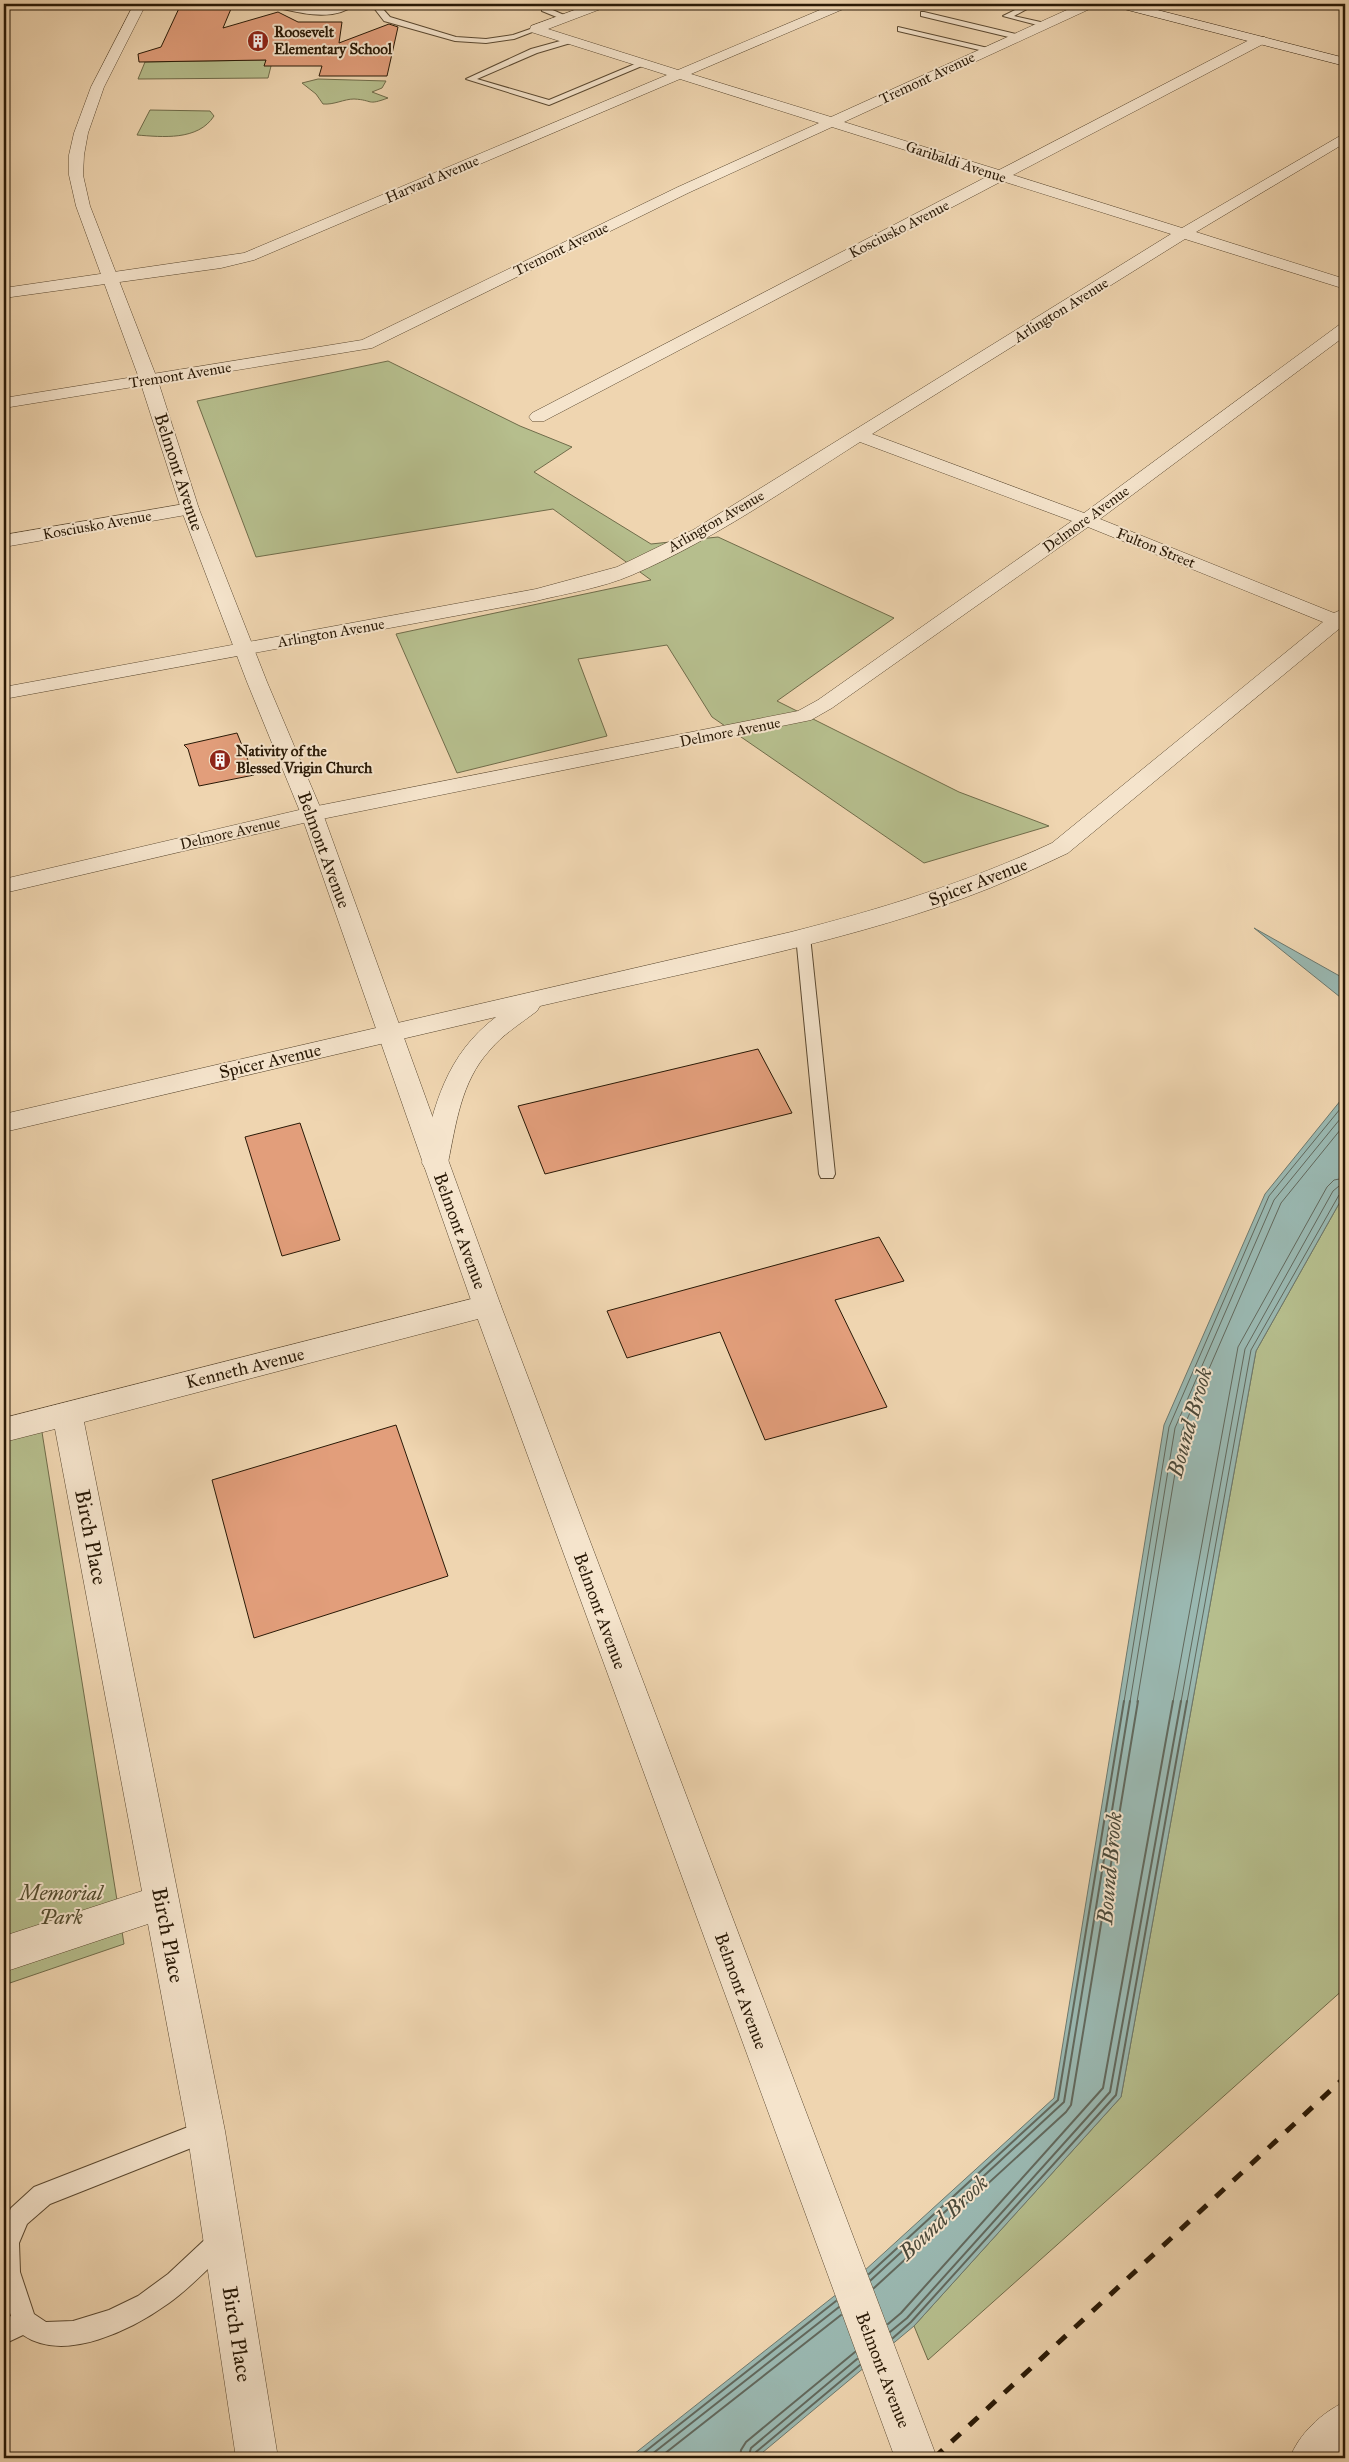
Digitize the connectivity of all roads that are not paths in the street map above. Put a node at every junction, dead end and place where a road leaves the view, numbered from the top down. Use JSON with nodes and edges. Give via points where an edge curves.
{"nodes":[{"id":1,"x":140,"y":4,"type":"edge"},
{"id":2,"x":285,"y":4,"type":"edge"},
{"id":3,"x":351,"y":4,"type":"edge"},
{"id":4,"x":382,"y":4,"type":"edge"},
{"id":5,"x":549,"y":4,"type":"edge"},
{"id":6,"x":602,"y":4,"type":"edge"},
{"id":7,"x":844,"y":4,"type":"edge"},
{"id":8,"x":1032,"y":4,"type":"edge"},
{"id":9,"x":1090,"y":4,"type":"edge"},
{"id":10,"x":1120,"y":4,"type":"edge"},
{"id":11,"x":924,"y":14,"type":"dead end"},
{"id":12,"x":567,"y":18,"type":"junction"},
{"id":13,"x":1042,"y":25,"type":"junction"},
{"id":14,"x":536,"y":29,"type":"junction"},
{"id":15,"x":901,"y":29,"type":"dead end"},
{"id":16,"x":1017,"y":37,"type":"junction"},
{"id":17,"x":568,"y":40,"type":"junction"},
{"id":18,"x":1260,"y":40,"type":"junction"},
{"id":19,"x":988,"y":50,"type":"junction"},
{"id":20,"x":1345,"y":62,"type":"edge"},
{"id":21,"x":646,"y":63,"type":"junction"},
{"id":22,"x":680,"y":74,"type":"junction"},
{"id":23,"x":831,"y":122,"type":"junction"},
{"id":24,"x":1345,"y":137,"type":"edge"},
{"id":25,"x":1002,"y":176,"type":"junction"},
{"id":26,"x":1185,"y":232,"type":"junction"},
{"id":27,"x":111,"y":278,"type":"junction"},
{"id":28,"x":1345,"y":284,"type":"edge"},
{"id":29,"x":4,"y":293,"type":"edge"},
{"id":30,"x":1345,"y":328,"type":"edge"},
{"id":31,"x":149,"y":381,"type":"junction"},
{"id":32,"x":4,"y":403,"type":"edge"},
{"id":33,"x":538,"y":417,"type":"dead end"},
{"id":34,"x":860,"y":436,"type":"junction"},
{"id":35,"x":190,"y":510,"type":"junction"},
{"id":36,"x":1086,"y":520,"type":"junction"},
{"id":37,"x":4,"y":541,"type":"edge"},
{"id":38,"x":1341,"y":617,"type":"edge"},
{"id":39,"x":244,"y":649,"type":"junction"},
{"id":40,"x":4,"y":693,"type":"edge"},
{"id":41,"x":312,"y":814,"type":"junction"},
{"id":42,"x":4,"y":886,"type":"edge"},
{"id":43,"x":804,"y":936,"type":"junction"},
{"id":44,"x":535,"y":999,"type":"junction"},
{"id":45,"x":389,"y":1033,"type":"junction"},
{"id":46,"x":4,"y":1123,"type":"edge"},
{"id":47,"x":435,"y":1163,"type":"junction"},
{"id":48,"x":827,"y":1174,"type":"dead end"},
{"id":49,"x":486,"y":1306,"type":"junction"},
{"id":50,"x":67,"y":1413,"type":"junction"},
{"id":51,"x":4,"y":1430,"type":"edge"},
{"id":52,"x":162,"y":1902,"type":"junction"},
{"id":53,"x":4,"y":1954,"type":"edge"},
{"id":54,"x":206,"y":2131,"type":"junction"},
{"id":55,"x":222,"y":2238,"type":"junction"},
{"id":56,"x":14,"y":2328,"type":"edge"},
{"id":57,"x":1345,"y":2423,"type":"edge"},
{"id":58,"x":257,"y":2458,"type":"edge"},
{"id":59,"x":916,"y":2458,"type":"edge"},
{"id":60,"x":1311,"y":2458,"type":"edge"}],
"edges":[{"from":1,"to":27,"type":"street","name":"Belmont Avenue","via":[[85,118],[78,146],[76,175],[83,206]]},
{"from":2,"to":3,"type":"lane","via":[[298,10],[314,11],[337,10]]},
{"from":4,"to":14,"type":"lane","via":[[378,8],[387,19],[455,39],[514,37]]},
{"from":5,"to":12,"type":"lane","via":[[544,6],[545,9]]},
{"from":6,"to":12,"type":"street"},
{"from":7,"to":22,"type":"street","name":"Harvard Avenue"},
{"from":8,"to":13,"type":"lane","via":[[1007,16]]},
{"from":9,"to":13,"type":"street","name":"Tremont Avenue"},
{"from":10,"to":18,"type":"street"},
{"from":11,"to":16,"type":"lane"},
{"from":12,"to":14,"type":"street"},
{"from":13,"to":16,"type":"street","name":"Tremont Avenue"},
{"from":14,"to":17,"type":"street","name":"Garibaldi Avenue"},
{"from":15,"to":19,"type":"lane"},
{"from":16,"to":19,"type":"street","name":"Tremont Avenue"},
{"from":17,"to":21,"type":"street","name":"Garibaldi Avenue"},
{"from":17,"to":21,"type":"lane","via":[[470,79],[548,103]]},
{"from":18,"to":20,"type":"street"},
{"from":18,"to":25,"type":"street","name":"Kosciusko Avenue"},
{"from":19,"to":23,"type":"street","name":"Tremont Avenue"},
{"from":21,"to":22,"type":"street","name":"Garibaldi Avenue"},
{"from":22,"to":23,"type":"street","name":"Garibaldi Avenue"},
{"from":22,"to":27,"type":"street","name":"Harvard Avenue","via":[[249,257]]},
{"from":23,"to":25,"type":"street","name":"Garibaldi Avenue"},
{"from":23,"to":31,"type":"street","name":"Tremont Avenue","via":[[366,344]]},
{"from":24,"to":26,"type":"street","name":"Arlington Avenue"},
{"from":25,"to":26,"type":"street","name":"Garibaldi Avenue"},
{"from":25,"to":33,"type":"street","name":"Kosciusko Avenue"},
{"from":26,"to":28,"type":"street","name":"Garibaldi Avenue"},
{"from":26,"to":34,"type":"street","name":"Arlington Avenue"},
{"from":27,"to":29,"type":"street","name":"Harvard Avenue"},
{"from":27,"to":31,"type":"street","name":"Belmont Avenue"},
{"from":30,"to":36,"type":"street","name":"Delmore Avenue"},
{"from":31,"to":32,"type":"street","name":"Tremont Avenue"},
{"from":31,"to":35,"type":"street","name":"Belmont Avenue"},
{"from":34,"to":36,"type":"street","name":"Fulton Street"},
{"from":34,"to":39,"type":"street","name":"Arlington Avenue","via":[[700,534],[624,571],[536,595]]},
{"from":35,"to":37,"type":"street","name":"Kosciusko Avenue"},
{"from":35,"to":39,"type":"street","name":"Belmont Avenue"},
{"from":36,"to":38,"type":"street","name":"Fulton Street"},
{"from":36,"to":41,"type":"street","name":"Delmore Avenue","via":[[804,716]]},
{"from":38,"to":43,"type":"street","name":"Spicer Avenue","via":[[1060,848],[1016,870],[944,898]]},
{"from":39,"to":40,"type":"street","name":"Arlington Avenue"},
{"from":39,"to":41,"type":"street","name":"Belmont Avenue"},
{"from":41,"to":42,"type":"street","name":"Delmore Avenue"},
{"from":41,"to":45,"type":"street","name":"Belmont Avenue"},
{"from":43,"to":44,"type":"street","name":"Spicer Avenue"},
{"from":43,"to":48,"type":"lane","via":[[812,1052]]},
{"from":44,"to":45,"type":"street","name":"Spicer Avenue"},
{"from":44,"to":47,"type":"street","name":"Spicer Avenue","via":[[475,1049],[461,1070],[445,1113]]},
{"from":45,"to":46,"type":"street","name":"Spicer Avenue"},
{"from":45,"to":47,"type":"street","name":"Belmont Avenue"},
{"from":47,"to":49,"type":"street","name":"Belmont Avenue"},
{"from":49,"to":50,"type":"street","name":"Kenneth Avenue"},
{"from":49,"to":59,"type":"street","name":"Belmont Avenue"},
{"from":50,"to":51,"type":"street","name":"Kenneth Avenue"},
{"from":50,"to":52,"type":"street","name":"Birch Place"},
{"from":52,"to":53,"type":"street"},
{"from":52,"to":54,"type":"street","name":"Birch Place"},
{"from":54,"to":55,"type":"street","name":"Birch Place"},
{"from":54,"to":56,"type":"lane","via":[[42,2195],[19,2216],[7,2244]]},
{"from":55,"to":56,"type":"lane","via":[[171,2288],[139,2311],[66,2336]]},
{"from":55,"to":58,"type":"street","name":"Birch Place"},
{"from":57,"to":60,"type":"street"}]}
